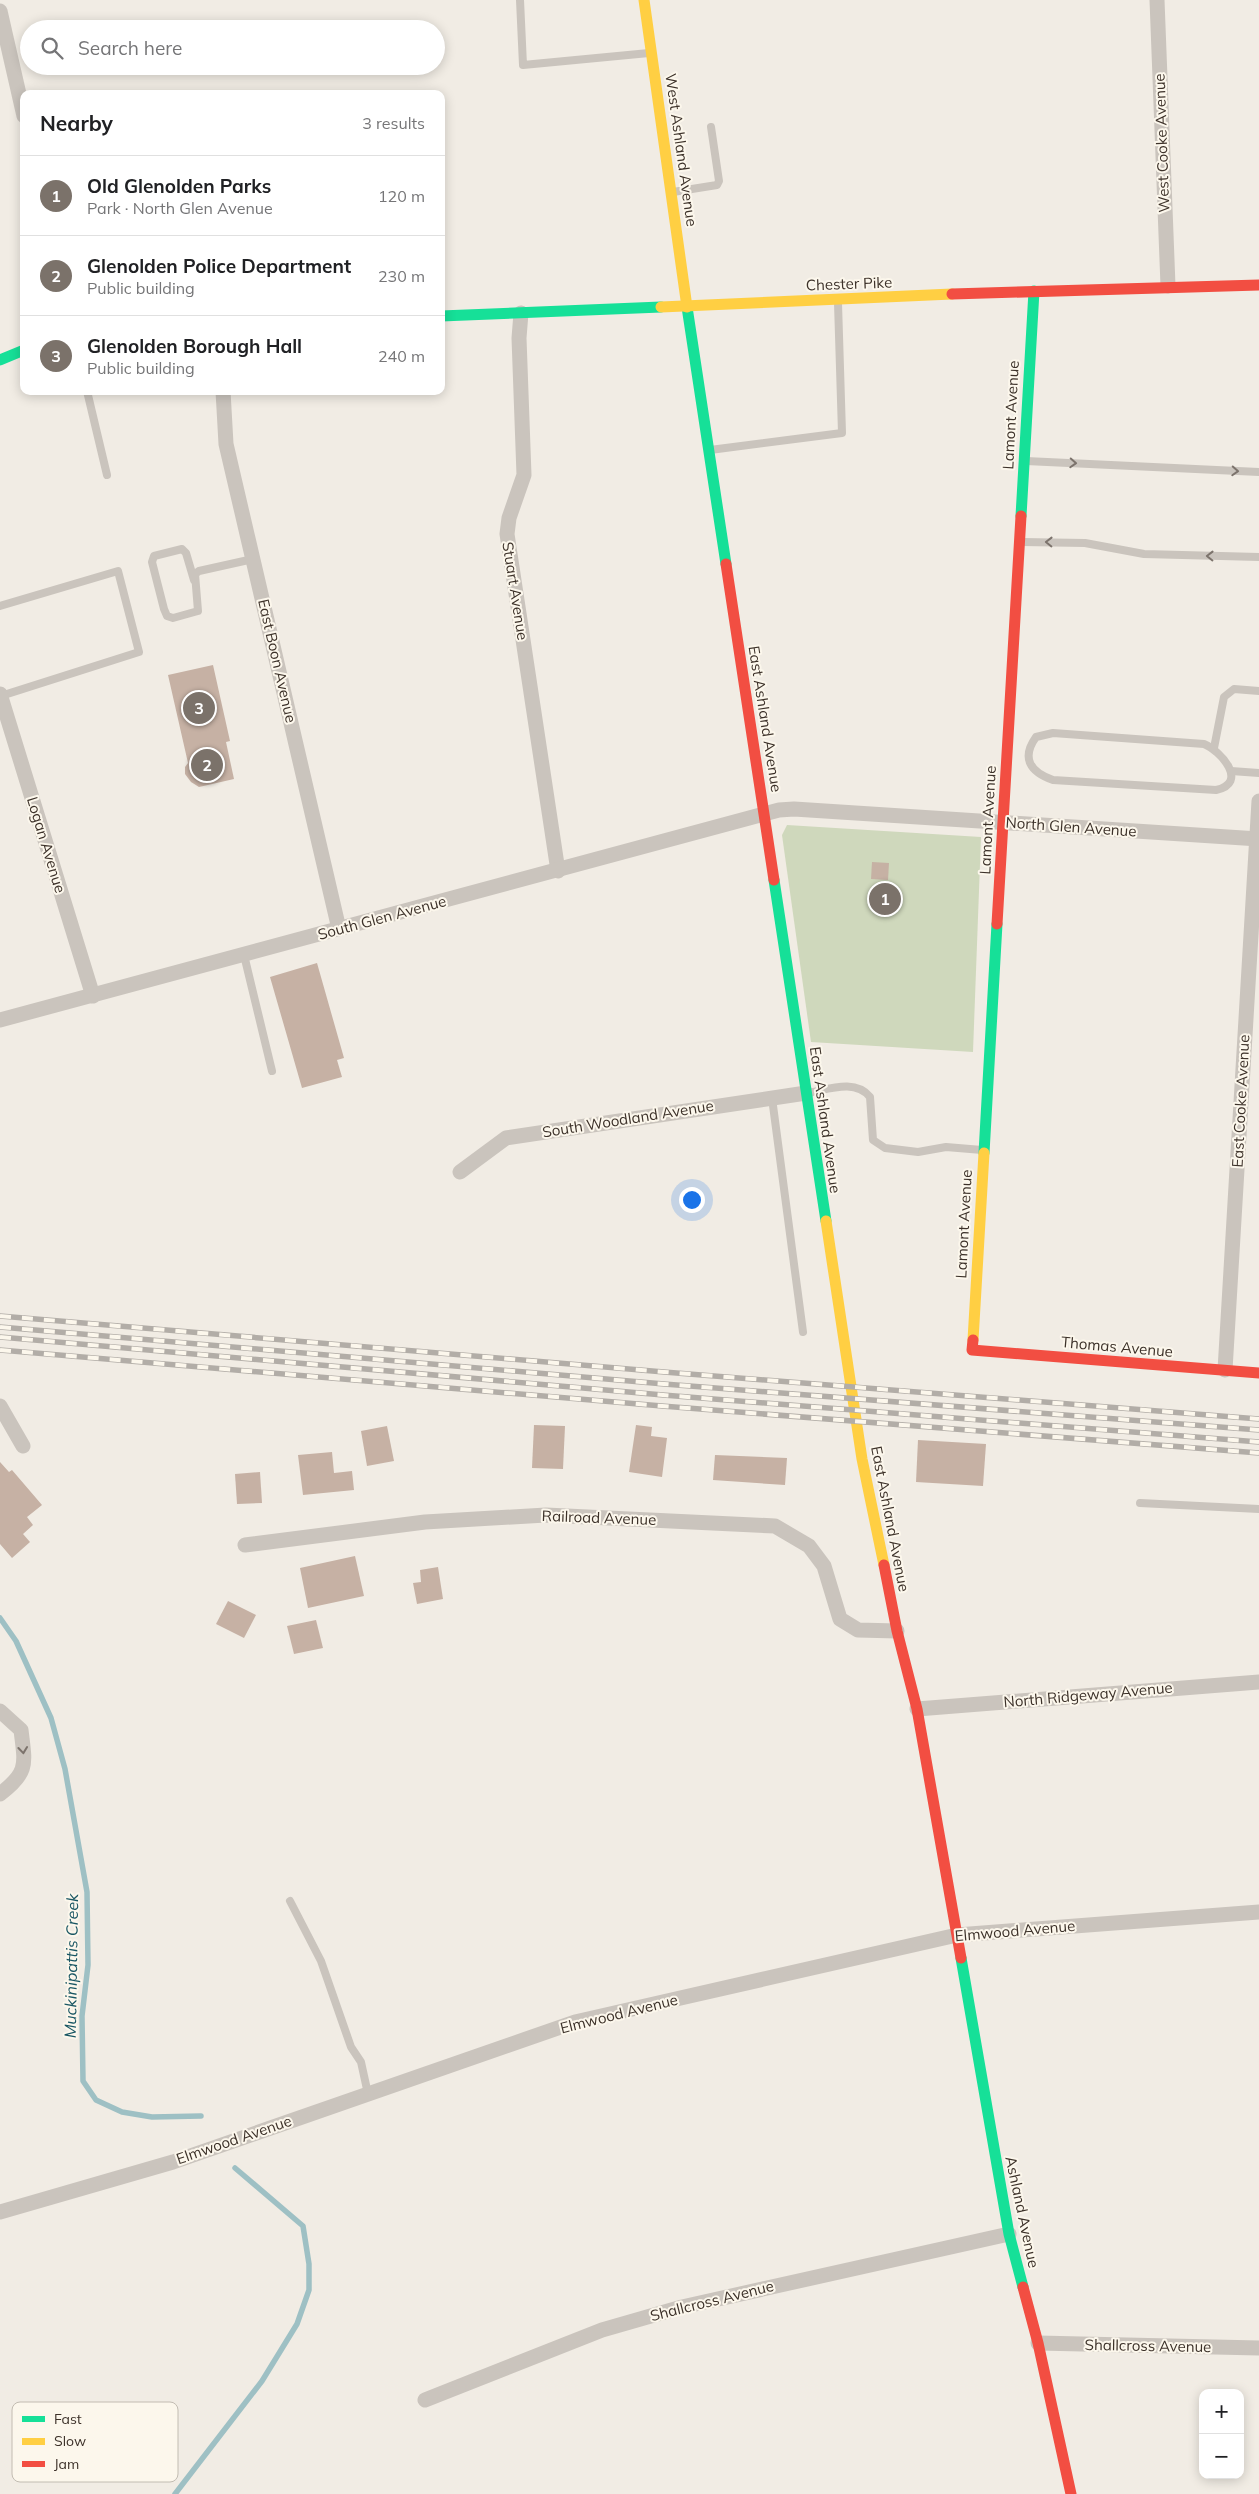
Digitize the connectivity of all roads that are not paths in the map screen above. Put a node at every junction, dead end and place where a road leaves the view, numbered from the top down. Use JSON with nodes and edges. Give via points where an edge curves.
{"nodes":[{"id":1,"x":520,"y":0,"type":"edge"},
{"id":2,"x":644,"y":0,"type":"edge"},
{"id":3,"x":1157,"y":0,"type":"edge"},
{"id":4,"x":0,"y":11,"type":"edge"},
{"id":5,"x":651,"y":53,"type":"junction"},
{"id":6,"x":20,"y":98,"type":"edge"},
{"id":7,"x":712,"y":127,"type":"dead end"},
{"id":8,"x":671,"y":192,"type":"junction"},
{"id":9,"x":1259,"y":285,"type":"edge"},
{"id":10,"x":1168,"y":286,"type":"junction"},
{"id":11,"x":1034,"y":291,"type":"junction"},
{"id":12,"x":838,"y":299,"type":"junction"},
{"id":13,"x":688,"y":305,"type":"junction"},
{"id":14,"x":521,"y":313,"type":"junction"},
{"id":15,"x":445,"y":316,"type":"edge"},
{"id":16,"x":20,"y":352,"type":"edge"},
{"id":17,"x":0,"y":360,"type":"edge"},
{"id":18,"x":88,"y":395,"type":"edge"},
{"id":19,"x":223,"y":395,"type":"edge"},
{"id":20,"x":709,"y":450,"type":"junction"},
{"id":21,"x":1024,"y":461,"type":"junction"},
{"id":22,"x":1259,"y":472,"type":"edge"},
{"id":23,"x":107,"y":475,"type":"dead end"},
{"id":24,"x":1019,"y":542,"type":"junction"},
{"id":25,"x":1259,"y":557,"type":"edge"},
{"id":26,"x":253,"y":559,"type":"junction"},
{"id":27,"x":194,"y":580,"type":"junction"},
{"id":28,"x":0,"y":606,"type":"edge"},
{"id":29,"x":1259,"y":691,"type":"edge"},
{"id":30,"x":0,"y":695,"type":"edge"},
{"id":31,"x":1214,"y":748,"type":"junction"},
{"id":32,"x":1017,"y":750,"type":"junction"},
{"id":33,"x":1231,"y":771,"type":"junction"},
{"id":34,"x":1259,"y":773,"type":"edge"},
{"id":35,"x":1259,"y":801,"type":"edge"},
{"id":36,"x":764,"y":814,"type":"junction"},
{"id":37,"x":1003,"y":822,"type":"junction"},
{"id":38,"x":1258,"y":838,"type":"edge"},
{"id":39,"x":558,"y":871,"type":"junction"},
{"id":40,"x":339,"y":929,"type":"junction"},
{"id":41,"x":244,"y":955,"type":"junction"},
{"id":42,"x":93,"y":996,"type":"junction"},
{"id":43,"x":0,"y":1020,"type":"edge"},
{"id":44,"x":272,"y":1071,"type":"dead end"},
{"id":45,"x":806,"y":1093,"type":"junction"},
{"id":46,"x":772,"y":1098,"type":"junction"},
{"id":47,"x":984,"y":1150,"type":"junction"},
{"id":48,"x":460,"y":1172,"type":"dead end"},
{"id":49,"x":803,"y":1332,"type":"dead end"},
{"id":50,"x":972,"y":1350,"type":"joint"},
{"id":51,"x":1225,"y":1370,"type":"junction"},
{"id":52,"x":1259,"y":1373,"type":"edge"},
{"id":53,"x":0,"y":1406,"type":"edge"},
{"id":54,"x":23,"y":1446,"type":"dead end"},
{"id":55,"x":1140,"y":1503,"type":"dead end"},
{"id":56,"x":1259,"y":1509,"type":"edge"},
{"id":57,"x":245,"y":1545,"type":"dead end"},
{"id":58,"x":897,"y":1631,"type":"junction"},
{"id":59,"x":1259,"y":1682,"type":"edge"},
{"id":60,"x":917,"y":1709,"type":"junction"},
{"id":61,"x":0,"y":1711,"type":"edge"},
{"id":62,"x":0,"y":1794,"type":"edge"},
{"id":63,"x":290,"y":1901,"type":"dead end"},
{"id":64,"x":1259,"y":1912,"type":"edge"},
{"id":65,"x":956,"y":1935,"type":"junction"},
{"id":66,"x":368,"y":2094,"type":"junction"},
{"id":67,"x":0,"y":2212,"type":"edge"},
{"id":68,"x":1008,"y":2234,"type":"junction"},
{"id":69,"x":1038,"y":2343,"type":"junction"},
{"id":70,"x":1259,"y":2348,"type":"edge"},
{"id":71,"x":425,"y":2400,"type":"dead end"},
{"id":72,"x":1071,"y":2494,"type":"edge"}],
"edges":[{"from":1,"to":5,"type":"lane","via":[[523,65]]},
{"from":2,"to":5,"type":"street","name":"West Ashland Avenue"},
{"from":3,"to":10,"type":"street","name":"West Cooke Avenue"},
{"from":4,"to":6,"type":"street"},
{"from":5,"to":8,"type":"street","name":"West Ashland Avenue"},
{"from":7,"to":8,"type":"lane","via":[[717,185]]},
{"from":8,"to":13,"type":"street","name":"West Ashland Avenue"},
{"from":9,"to":10,"type":"street","name":"Chester Pike"},
{"from":10,"to":11,"type":"street","name":"Chester Pike"},
{"from":11,"to":12,"type":"street","name":"Chester Pike"},
{"from":11,"to":21,"type":"street","name":"Lamont Avenue"},
{"from":12,"to":13,"type":"street","name":"Chester Pike"},
{"from":12,"to":20,"type":"lane","via":[[842,433]]},
{"from":13,"to":14,"type":"street","name":"Chester Pike"},
{"from":13,"to":20,"type":"street","name":"East Ashland Avenue"},
{"from":14,"to":15,"type":"street","name":"Chester Pike"},
{"from":14,"to":39,"type":"street","name":"Stuart Avenue","via":[[524,475],[509,518],[507,534]]},
{"from":16,"to":17,"type":"street"},
{"from":18,"to":23,"type":"lane"},
{"from":19,"to":26,"type":"street","name":"East Boon Avenue","via":[[226,444]]},
{"from":20,"to":36,"type":"street","name":"East Ashland Avenue"},
{"from":21,"to":22,"type":"lane","one_way":true},
{"from":21,"to":24,"type":"street","name":"Lamont Avenue"},
{"from":25,"to":24,"type":"lane","one_way":true,"via":[[1144,554],[1085,543]]},
{"from":24,"to":32,"type":"street","name":"Lamont Avenue"},
{"from":26,"to":27,"type":"lane","via":[[199,571]]},
{"from":26,"to":40,"type":"street","name":"East Boon Avenue"},
{"from":27,"to":27,"type":"lane","via":[[198,611],[173,618],[167,616],[152,562],[154,556],[182,550]]},
{"from":28,"to":30,"type":"lane","via":[[118,571],[139,652]]},
{"from":29,"to":31,"type":"lane","via":[[1234,690],[1224,697]]},
{"from":30,"to":42,"type":"street","name":"Logan Avenue"},
{"from":31,"to":32,"type":"lane","via":[[1204,744],[1052,733],[1036,737]]},
{"from":31,"to":33,"type":"lane","via":[[1228,762]]},
{"from":32,"to":33,"type":"lane","via":[[1040,776],[1053,780],[1216,790],[1228,784]]},
{"from":32,"to":37,"type":"street","name":"Lamont Avenue"},
{"from":33,"to":34,"type":"lane"},
{"from":35,"to":38,"type":"street","name":"East Cooke Avenue"},
{"from":36,"to":37,"type":"street","name":"North Glen Avenue","via":[[794,809]]},
{"from":36,"to":39,"type":"street","name":"South Glen Avenue"},
{"from":36,"to":45,"type":"street","name":"East Ashland Avenue"},
{"from":37,"to":38,"type":"street","name":"North Glen Avenue"},
{"from":37,"to":47,"type":"street","name":"Lamont Avenue"},
{"from":38,"to":51,"type":"street","name":"East Cooke Avenue"},
{"from":39,"to":40,"type":"street","name":"South Glen Avenue"},
{"from":40,"to":41,"type":"street","name":"South Glen Avenue"},
{"from":41,"to":42,"type":"street","name":"South Glen Avenue"},
{"from":41,"to":44,"type":"lane"},
{"from":42,"to":43,"type":"street","name":"South Glen Avenue"},
{"from":45,"to":46,"type":"street","name":"South Woodland Avenue"},
{"from":45,"to":47,"type":"lane","via":[[850,1086],[866,1091],[870,1096],[873,1140],[885,1148],[918,1152],[946,1147]]},
{"from":45,"to":58,"type":"street","name":"East Ashland Avenue","via":[[862,1459]]},
{"from":46,"to":48,"type":"street","name":"South Woodland Avenue","via":[[506,1138]]},
{"from":46,"to":49,"type":"lane"},
{"from":47,"to":50,"type":"street","name":"Lamont Avenue"},
{"from":50,"to":51,"type":"street","name":"Thomas Avenue"},
{"from":51,"to":52,"type":"street","name":"Thomas Avenue"},
{"from":53,"to":54,"type":"street"},
{"from":55,"to":56,"type":"lane"},
{"from":57,"to":58,"type":"street","name":"Railroad Avenue","via":[[425,1522],[546,1515],[775,1526],[809,1546],[824,1566],[840,1619],[858,1630]]},
{"from":58,"to":60,"type":"street","name":"East Ashland Avenue"},
{"from":59,"to":60,"type":"street","name":"North Ridgeway Avenue"},
{"from":60,"to":65,"type":"street","name":"East Ashland Avenue"},
{"from":61,"to":62,"type":"street","one_way":true,"via":[[21,1730],[24,1759],[18,1780]]},
{"from":63,"to":66,"type":"lane","via":[[321,1960],[351,2047],[361,2062]]},
{"from":64,"to":65,"type":"street","name":"Elmwood Avenue"},
{"from":65,"to":66,"type":"street","name":"Elmwood Avenue","via":[[575,2022]]},
{"from":65,"to":68,"type":"street","name":"Ashland Avenue"},
{"from":66,"to":67,"type":"street","name":"Elmwood Avenue","via":[[173,2162]]},
{"from":68,"to":69,"type":"street","name":"Ashland Avenue"},
{"from":68,"to":71,"type":"street","name":"Shallcross Avenue","via":[[682,2307],[602,2330]]},
{"from":69,"to":70,"type":"street","name":"Shallcross Avenue"},
{"from":69,"to":72,"type":"street","name":"Ashland Avenue"}]}
